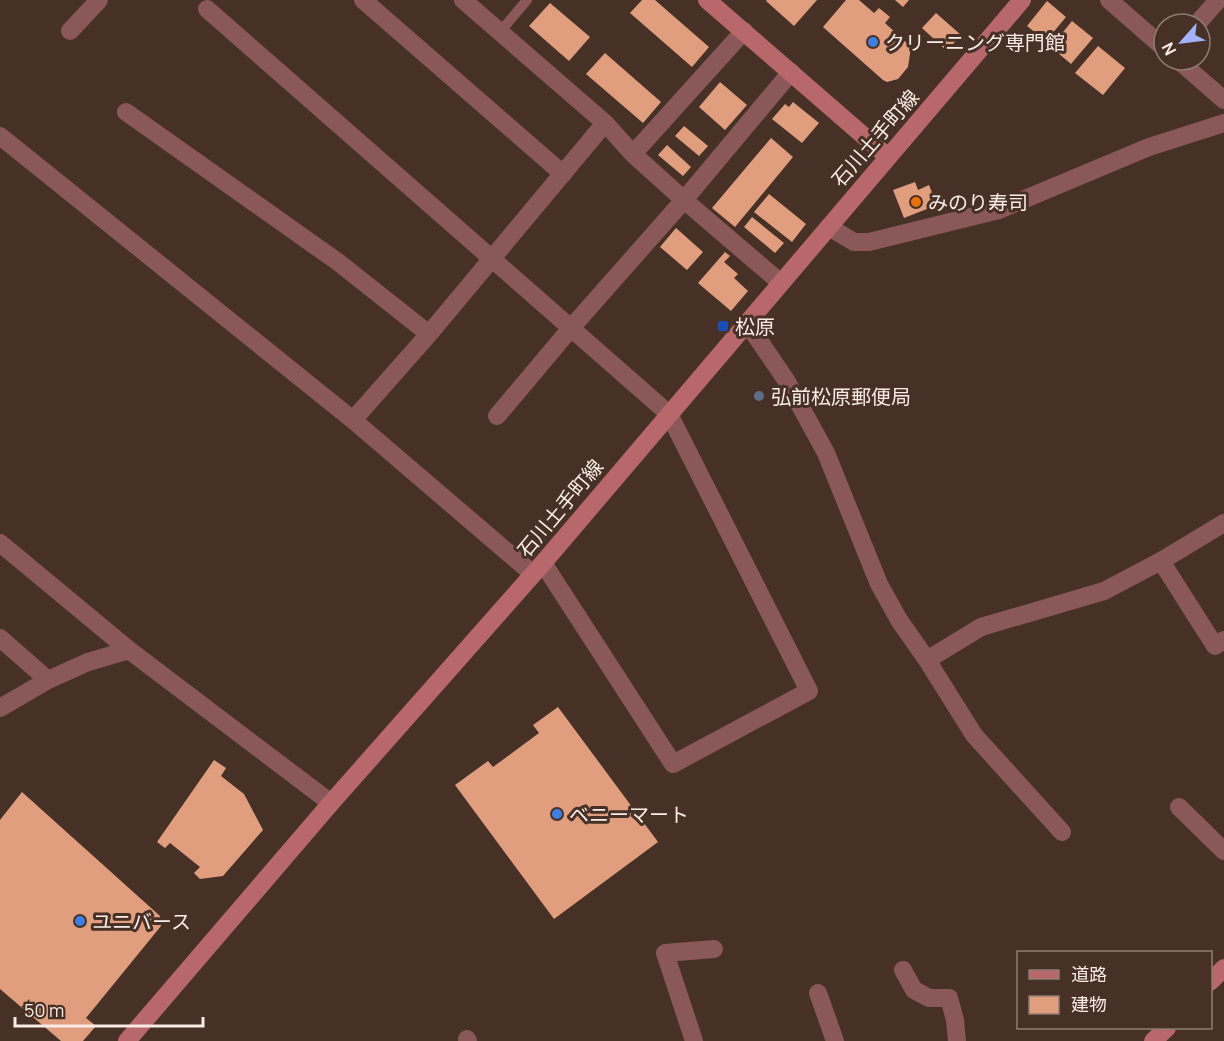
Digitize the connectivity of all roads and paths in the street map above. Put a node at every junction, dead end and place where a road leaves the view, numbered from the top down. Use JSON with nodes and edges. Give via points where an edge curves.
{"nodes":[{"id":1,"x":99,"y":0,"type":"edge"},
{"id":2,"x":363,"y":0,"type":"edge"},
{"id":3,"x":463,"y":0,"type":"edge"},
{"id":4,"x":526,"y":0,"type":"edge"},
{"id":5,"x":707,"y":0,"type":"edge"},
{"id":6,"x":1022,"y":0,"type":"edge"},
{"id":7,"x":1108,"y":0,"type":"edge"},
{"id":8,"x":1218,"y":0,"type":"edge"},
{"id":9,"x":207,"y":9,"type":"dead end"},
{"id":10,"x":1208,"y":12,"type":"edge"},
{"id":11,"x":70,"y":31,"type":"dead end"},
{"id":12,"x":500,"y":32,"type":"junction"},
{"id":13,"x":744,"y":32,"type":"junction"},
{"id":14,"x":1152,"y":38,"type":"edge"},
{"id":15,"x":790,"y":72,"type":"junction"},
{"id":16,"x":1192,"y":72,"type":"edge"},
{"id":17,"x":1224,"y":100,"type":"edge"},
{"id":18,"x":126,"y":112,"type":"dead end"},
{"id":19,"x":605,"y":123,"type":"junction"},
{"id":20,"x":1224,"y":123,"type":"edge"},
{"id":21,"x":0,"y":136,"type":"edge"},
{"id":22,"x":633,"y":154,"type":"junction"},
{"id":23,"x":888,"y":157,"type":"junction"},
{"id":24,"x":563,"y":174,"type":"junction"},
{"id":25,"x":684,"y":200,"type":"junction"},
{"id":26,"x":829,"y":226,"type":"junction"},
{"id":27,"x":492,"y":259,"type":"junction"},
{"id":28,"x":781,"y":283,"type":"junction"},
{"id":29,"x":747,"y":323,"type":"junction"},
{"id":30,"x":571,"y":328,"type":"junction"},
{"id":31,"x":429,"y":334,"type":"junction"},
{"id":32,"x":669,"y":414,"type":"junction"},
{"id":33,"x":497,"y":416,"type":"dead end"},
{"id":34,"x":353,"y":420,"type":"junction"},
{"id":35,"x":1224,"y":523,"type":"edge"},
{"id":36,"x":0,"y":543,"type":"edge"},
{"id":37,"x":1161,"y":561,"type":"junction"},
{"id":38,"x":538,"y":569,"type":"junction"},
{"id":39,"x":0,"y":638,"type":"edge"},
{"id":40,"x":1224,"y":640,"type":"edge"},
{"id":41,"x":129,"y":650,"type":"junction"},
{"id":42,"x":927,"y":660,"type":"junction"},
{"id":43,"x":48,"y":680,"type":"junction"},
{"id":44,"x":0,"y":708,"type":"edge"},
{"id":45,"x":331,"y":803,"type":"junction"},
{"id":46,"x":1179,"y":807,"type":"dead end"},
{"id":47,"x":1062,"y":832,"type":"dead end"},
{"id":48,"x":1224,"y":851,"type":"edge"},
{"id":49,"x":714,"y":949,"type":"dead end"},
{"id":50,"x":1224,"y":968,"type":"edge"},
{"id":51,"x":903,"y":970,"type":"dead end"},
{"id":52,"x":1212,"y":980,"type":"edge"},
{"id":53,"x":818,"y":993,"type":"dead end"},
{"id":54,"x":1166,"y":1029,"type":"edge"},
{"id":55,"x":127,"y":1041,"type":"edge"},
{"id":56,"x":694,"y":1041,"type":"edge"},
{"id":57,"x":835,"y":1041,"type":"edge"},
{"id":58,"x":957,"y":1041,"type":"edge"},
{"id":59,"x":1154,"y":1041,"type":"edge"}],
"edges":[{"from":1,"to":11,"type":"street"},
{"from":2,"to":24,"type":"street"},
{"from":3,"to":12,"type":"street"},
{"from":4,"to":12,"type":"lane"},
{"from":5,"to":13,"type":"main road"},
{"from":6,"to":23,"type":"main road","name":"石川土手町線"},
{"from":7,"to":14,"type":"street"},
{"from":8,"to":10,"type":"street"},
{"from":9,"to":27,"type":"street"},
{"from":12,"to":19,"type":"street"},
{"from":13,"to":15,"type":"main road"},
{"from":13,"to":22,"type":"street"},
{"from":15,"to":23,"type":"main road"},
{"from":15,"to":25,"type":"street"},
{"from":16,"to":17,"type":"street"},
{"from":18,"to":31,"type":"street","via":[[338,262]]},
{"from":19,"to":22,"type":"street"},
{"from":19,"to":24,"type":"street"},
{"from":20,"to":26,"type":"street","via":[[1149,147],[999,210],[869,242],[854,242]]},
{"from":21,"to":34,"type":"street"},
{"from":22,"to":25,"type":"street"},
{"from":23,"to":26,"type":"main road","name":"石川土手町線"},
{"from":24,"to":27,"type":"street"},
{"from":25,"to":28,"type":"street"},
{"from":25,"to":30,"type":"street"},
{"from":26,"to":28,"type":"main road","name":"石川土手町線"},
{"from":27,"to":30,"type":"street"},
{"from":27,"to":31,"type":"street"},
{"from":28,"to":29,"type":"main road","name":"石川土手町線"},
{"from":29,"to":32,"type":"main road","name":"石川土手町線"},
{"from":29,"to":42,"type":"street","via":[[786,380],[826,453],[879,584]]},
{"from":30,"to":32,"type":"street"},
{"from":30,"to":33,"type":"street"},
{"from":31,"to":34,"type":"street"},
{"from":32,"to":38,"type":"main road","name":"石川土手町線"},
{"from":32,"to":38,"type":"street","via":[[809,690],[673,764]]},
{"from":34,"to":38,"type":"street"},
{"from":35,"to":37,"type":"street"},
{"from":36,"to":41,"type":"street"},
{"from":37,"to":40,"type":"street","via":[[1215,646]]},
{"from":37,"to":42,"type":"street","via":[[1104,591],[981,627]]},
{"from":38,"to":45,"type":"main road","name":"石川土手町線"},
{"from":39,"to":43,"type":"street"},
{"from":41,"to":43,"type":"street"},
{"from":41,"to":45,"type":"street"},
{"from":42,"to":47,"type":"street","via":[[974,735]]},
{"from":43,"to":44,"type":"street"},
{"from":45,"to":55,"type":"main road","name":"石川土手町線"},
{"from":46,"to":48,"type":"street"},
{"from":49,"to":56,"type":"street","via":[[665,953]]},
{"from":50,"to":52,"type":"main road"},
{"from":51,"to":58,"type":"street","via":[[914,990],[929,998],[949,998]]},
{"from":53,"to":57,"type":"street"},
{"from":54,"to":59,"type":"main road"}]}
